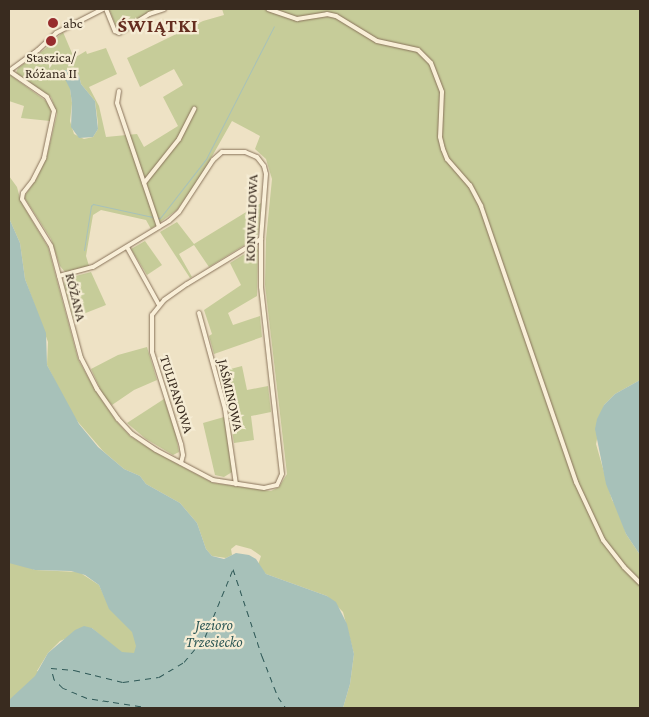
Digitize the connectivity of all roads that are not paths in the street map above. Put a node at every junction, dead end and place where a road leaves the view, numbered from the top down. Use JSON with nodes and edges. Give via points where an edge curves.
{"nodes":[{"id":1,"x":104,"y":9,"type":"edge"},
{"id":2,"x":164,"y":9,"type":"edge"},
{"id":3,"x":268,"y":9,"type":"edge"},
{"id":4,"x":9,"y":71,"type":"edge"},
{"id":5,"x":119,"y":90,"type":"dead end"},
{"id":6,"x":194,"y":109,"type":"dead end"},
{"id":7,"x":144,"y":183,"type":"junction"},
{"id":8,"x":159,"y":227,"type":"junction"},
{"id":9,"x":261,"y":239,"type":"junction"},
{"id":10,"x":127,"y":246,"type":"junction"},
{"id":11,"x":59,"y":276,"type":"junction"},
{"id":12,"x":159,"y":305,"type":"junction"},
{"id":13,"x":198,"y":313,"type":"dead end"},
{"id":14,"x":181,"y":463,"type":"junction"},
{"id":15,"x":236,"y":484,"type":"junction"},
{"id":16,"x":640,"y":583,"type":"edge"}],
"edges":[{"from":1,"to":2,"type":"street","via":[[119,33],[149,14]]},
{"from":1,"to":4,"type":"street","via":[[52,35],[38,50]]},
{"from":3,"to":16,"type":"street","via":[[293,19],[331,15],[377,41],[418,50],[431,63],[442,92],[440,131],[443,149],[470,185],[480,206],[576,482],[604,540]]},
{"from":4,"to":11,"type":"street","name":"RÓŻANA","via":[[47,97],[54,109],[45,155],[22,197],[51,246]]},
{"from":5,"to":7,"type":"street","via":[[117,103]]},
{"from":6,"to":7,"type":"street","via":[[179,139]]},
{"from":7,"to":8,"type":"street"},
{"from":8,"to":9,"type":"street","name":"KONWALIOWA","via":[[179,212],[218,155],[236,151],[257,157],[264,166],[266,188]]},
{"from":8,"to":10,"type":"street","name":"KONWALIOWA"},
{"from":9,"to":12,"type":"street"},
{"from":9,"to":15,"type":"street","name":"KONWALIOWA","via":[[261,287],[282,474],[277,485],[270,488]]},
{"from":10,"to":11,"type":"street","name":"KONWALIOWA","via":[[93,267]]},
{"from":10,"to":12,"type":"street"},
{"from":11,"to":14,"type":"street","name":"RÓŻANA","via":[[79,352],[98,389],[132,434]]},
{"from":12,"to":14,"type":"street","name":"TULIPANOWA","via":[[151,321],[151,345],[181,444]]},
{"from":13,"to":15,"type":"street","name":"JAŚMINOWA","via":[[225,409]]},
{"from":14,"to":15,"type":"street","name":"RÓŻANA","via":[[213,480]]}]}
